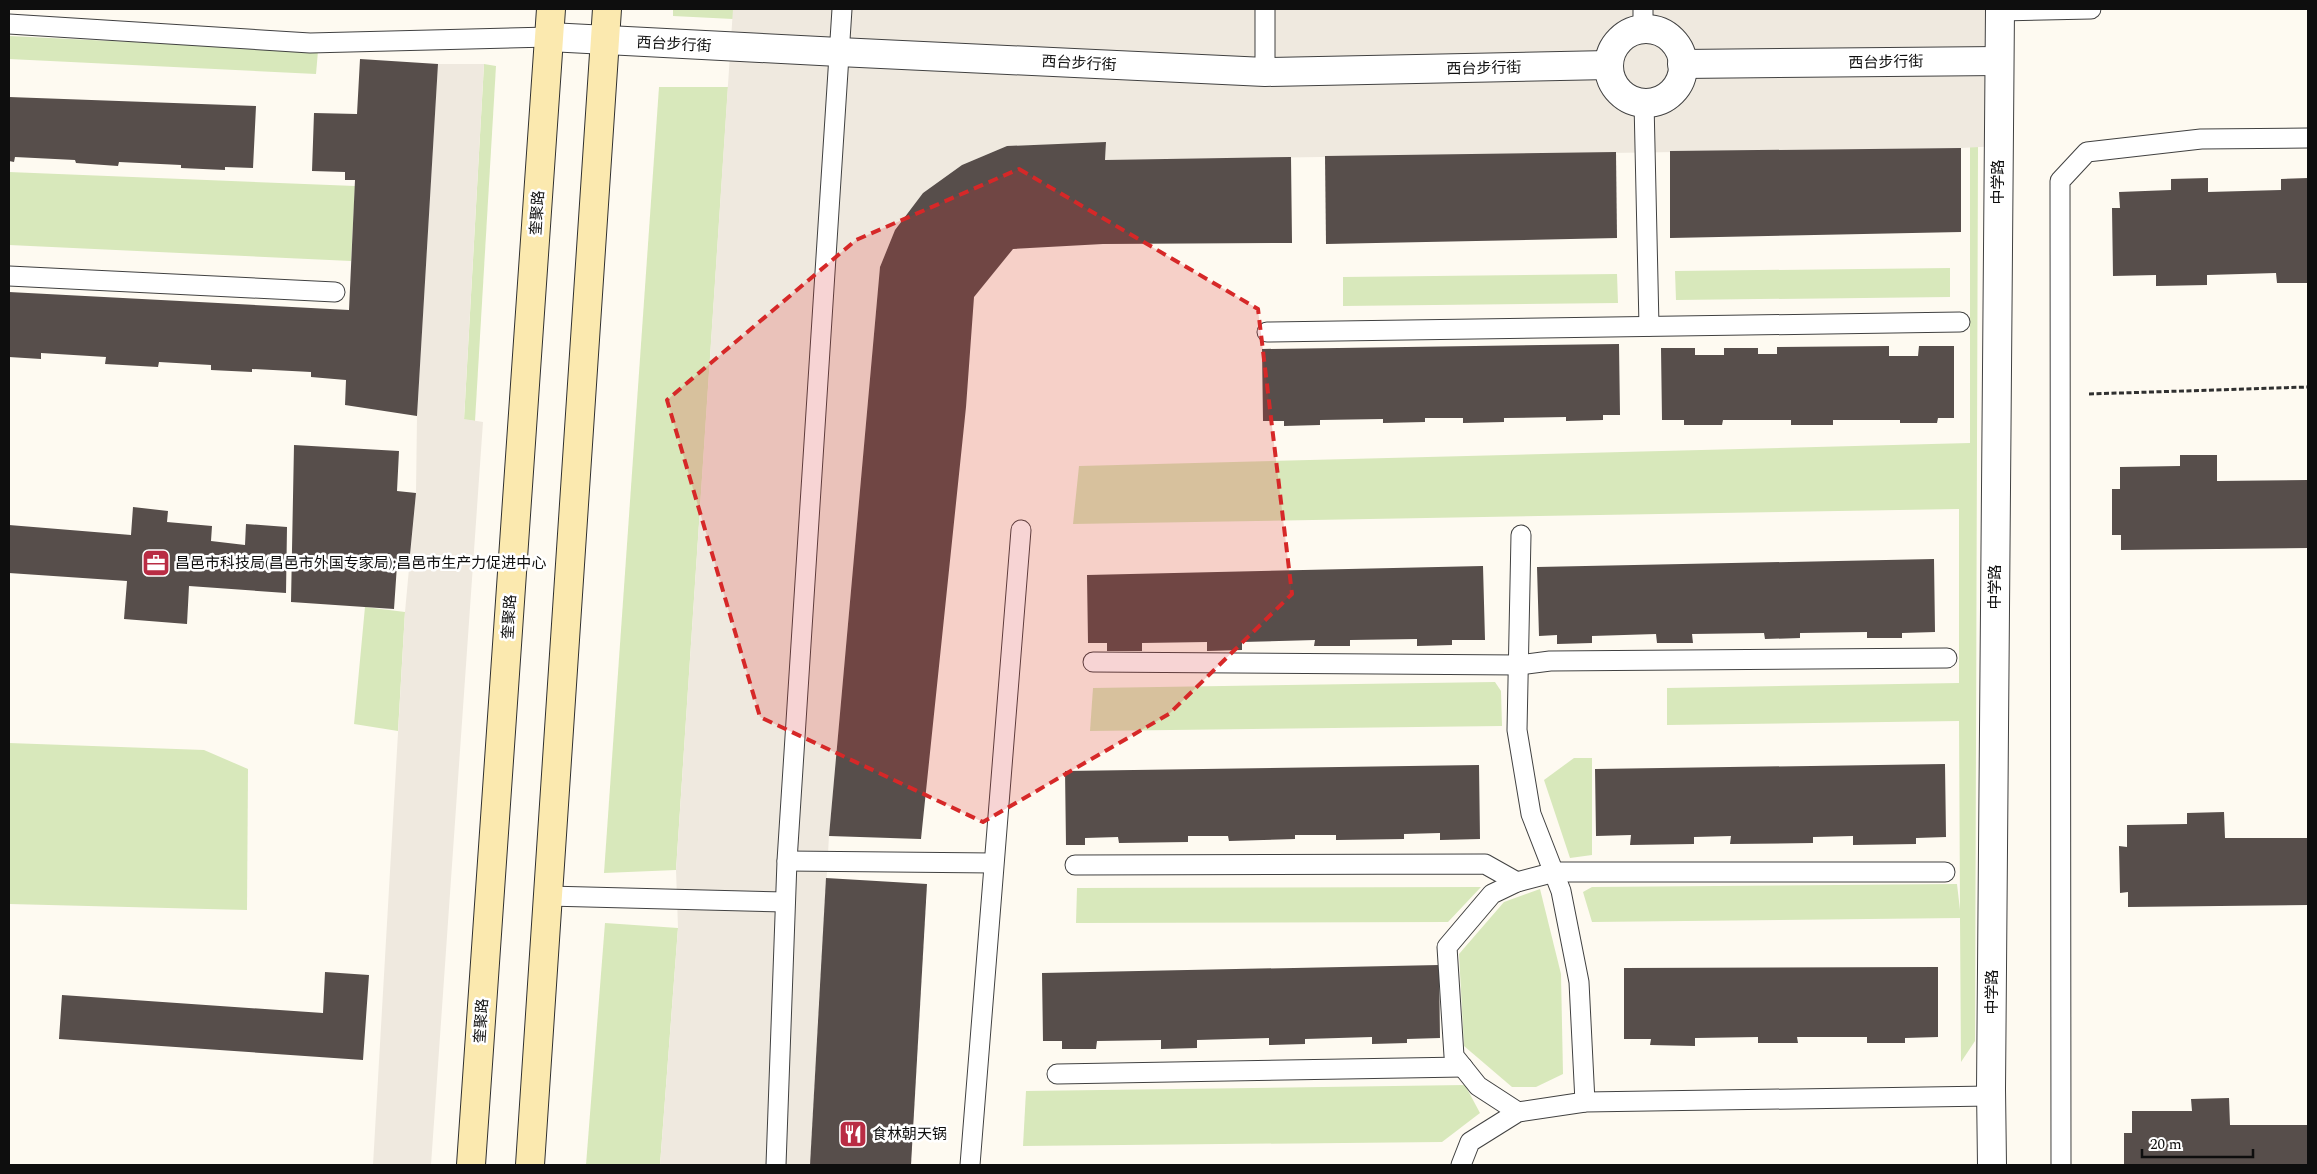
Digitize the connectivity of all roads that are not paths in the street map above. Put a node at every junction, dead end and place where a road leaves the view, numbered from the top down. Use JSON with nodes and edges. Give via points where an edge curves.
{"nodes":[{"id":1,"x":551,"y":9,"type":"edge"},
{"id":2,"x":607,"y":9,"type":"edge"},
{"id":3,"x":842,"y":9,"type":"edge"},
{"id":4,"x":1265,"y":9,"type":"edge"},
{"id":5,"x":2091,"y":9,"type":"edge"},
{"id":6,"x":2000,"y":10,"type":"edge"},
{"id":7,"x":1643,"y":19,"type":"edge"},
{"id":8,"x":9,"y":24,"type":"edge"},
{"id":9,"x":550,"y":36,"type":"junction"},
{"id":10,"x":605,"y":40,"type":"junction"},
{"id":11,"x":839,"y":52,"type":"junction"},
{"id":12,"x":1999,"y":61,"type":"junction"},
{"id":13,"x":1682,"y":64,"type":"junction"},
{"id":14,"x":1609,"y":65,"type":"junction"},
{"id":15,"x":1265,"y":72,"type":"junction"},
{"id":16,"x":1644,"y":102,"type":"junction"},
{"id":17,"x":2308,"y":138,"type":"edge"},
{"id":18,"x":9,"y":276,"type":"edge"},
{"id":19,"x":335,"y":292,"type":"dead end"},
{"id":20,"x":1960,"y":322,"type":"dead end"},
{"id":21,"x":1649,"y":326,"type":"junction"},
{"id":22,"x":1267,"y":332,"type":"dead end"},
{"id":23,"x":1021,"y":530,"type":"dead end"},
{"id":24,"x":1521,"y":535,"type":"dead end"},
{"id":25,"x":1948,"y":658,"type":"dead end"},
{"id":26,"x":1094,"y":662,"type":"dead end"},
{"id":27,"x":1519,"y":665,"type":"junction"},
{"id":28,"x":787,"y":861,"type":"junction"},
{"id":29,"x":993,"y":863,"type":"junction"},
{"id":30,"x":1075,"y":865,"type":"dead end"},
{"id":31,"x":1555,"y":872,"type":"junction"},
{"id":32,"x":1946,"y":872,"type":"dead end"},
{"id":33,"x":1517,"y":882,"type":"junction"},
{"id":34,"x":548,"y":896,"type":"junction"},
{"id":35,"x":785,"y":902,"type":"junction"},
{"id":36,"x":1463,"y":1067,"type":"junction"},
{"id":37,"x":1056,"y":1074,"type":"dead end"},
{"id":38,"x":1991,"y":1096,"type":"junction"},
{"id":39,"x":1585,"y":1102,"type":"junction"},
{"id":40,"x":1518,"y":1112,"type":"junction"},
{"id":41,"x":471,"y":1165,"type":"edge"},
{"id":42,"x":530,"y":1165,"type":"edge"},
{"id":43,"x":776,"y":1165,"type":"edge"},
{"id":44,"x":970,"y":1165,"type":"edge"},
{"id":45,"x":1461,"y":1165,"type":"edge"},
{"id":46,"x":1992,"y":1165,"type":"edge"},
{"id":47,"x":2061,"y":1165,"type":"edge"}],
"edges":[{"from":1,"to":9,"type":"main road","name":"奎聚路"},
{"from":2,"to":10,"type":"main road"},
{"from":3,"to":11,"type":"lane"},
{"from":4,"to":15,"type":"lane"},
{"from":5,"to":6,"type":"lane"},
{"from":6,"to":12,"type":"street","name":"中学路"},
{"from":7,"to":13,"type":"street","via":[[1676,44]]},
{"from":7,"to":14,"type":"street","via":[[1614,46]]},
{"from":8,"to":9,"type":"lane","via":[[310,43]]},
{"from":9,"to":10,"type":"street","name":"西台步行街"},
{"from":9,"to":41,"type":"main road","name":"奎聚路"},
{"from":10,"to":11,"type":"street","name":"西台步行街"},
{"from":10,"to":34,"type":"main road"},
{"from":11,"to":15,"type":"street","name":"西台步行街"},
{"from":11,"to":28,"type":"lane"},
{"from":12,"to":13,"type":"street","name":"西台步行街"},
{"from":12,"to":38,"type":"street","name":"中学路"},
{"from":13,"to":16,"type":"street","via":[[1679,81],[1672,92],[1662,99]]},
{"from":14,"to":15,"type":"street","name":"西台步行街"},
{"from":14,"to":16,"type":"street","via":[[1612,81],[1618,90],[1627,98]]},
{"from":16,"to":21,"type":"lane"},
{"from":17,"to":47,"type":"lane","via":[[2201,139],[2087,152],[2060,181]]},
{"from":18,"to":19,"type":"lane"},
{"from":20,"to":21,"type":"lane"},
{"from":21,"to":22,"type":"lane"},
{"from":23,"to":29,"type":"lane"},
{"from":24,"to":27,"type":"lane"},
{"from":25,"to":27,"type":"lane","via":[[1550,661]]},
{"from":26,"to":27,"type":"lane"},
{"from":27,"to":31,"type":"lane","via":[[1517,730],[1531,814]]},
{"from":28,"to":29,"type":"lane"},
{"from":28,"to":35,"type":"lane"},
{"from":29,"to":44,"type":"lane"},
{"from":30,"to":33,"type":"lane","via":[[1485,864]]},
{"from":31,"to":32,"type":"lane"},
{"from":31,"to":33,"type":"lane"},
{"from":31,"to":39,"type":"lane","via":[[1580,982]]},
{"from":33,"to":36,"type":"lane","via":[[1492,894],[1447,947],[1454,1056]]},
{"from":34,"to":35,"type":"lane"},
{"from":34,"to":42,"type":"main road"},
{"from":35,"to":43,"type":"lane"},
{"from":36,"to":37,"type":"lane"},
{"from":36,"to":40,"type":"lane","via":[[1478,1086]]},
{"from":38,"to":39,"type":"lane"},
{"from":38,"to":46,"type":"street","name":"中学路"},
{"from":39,"to":40,"type":"lane"},
{"from":40,"to":45,"type":"lane","via":[[1470,1142]]}]}
